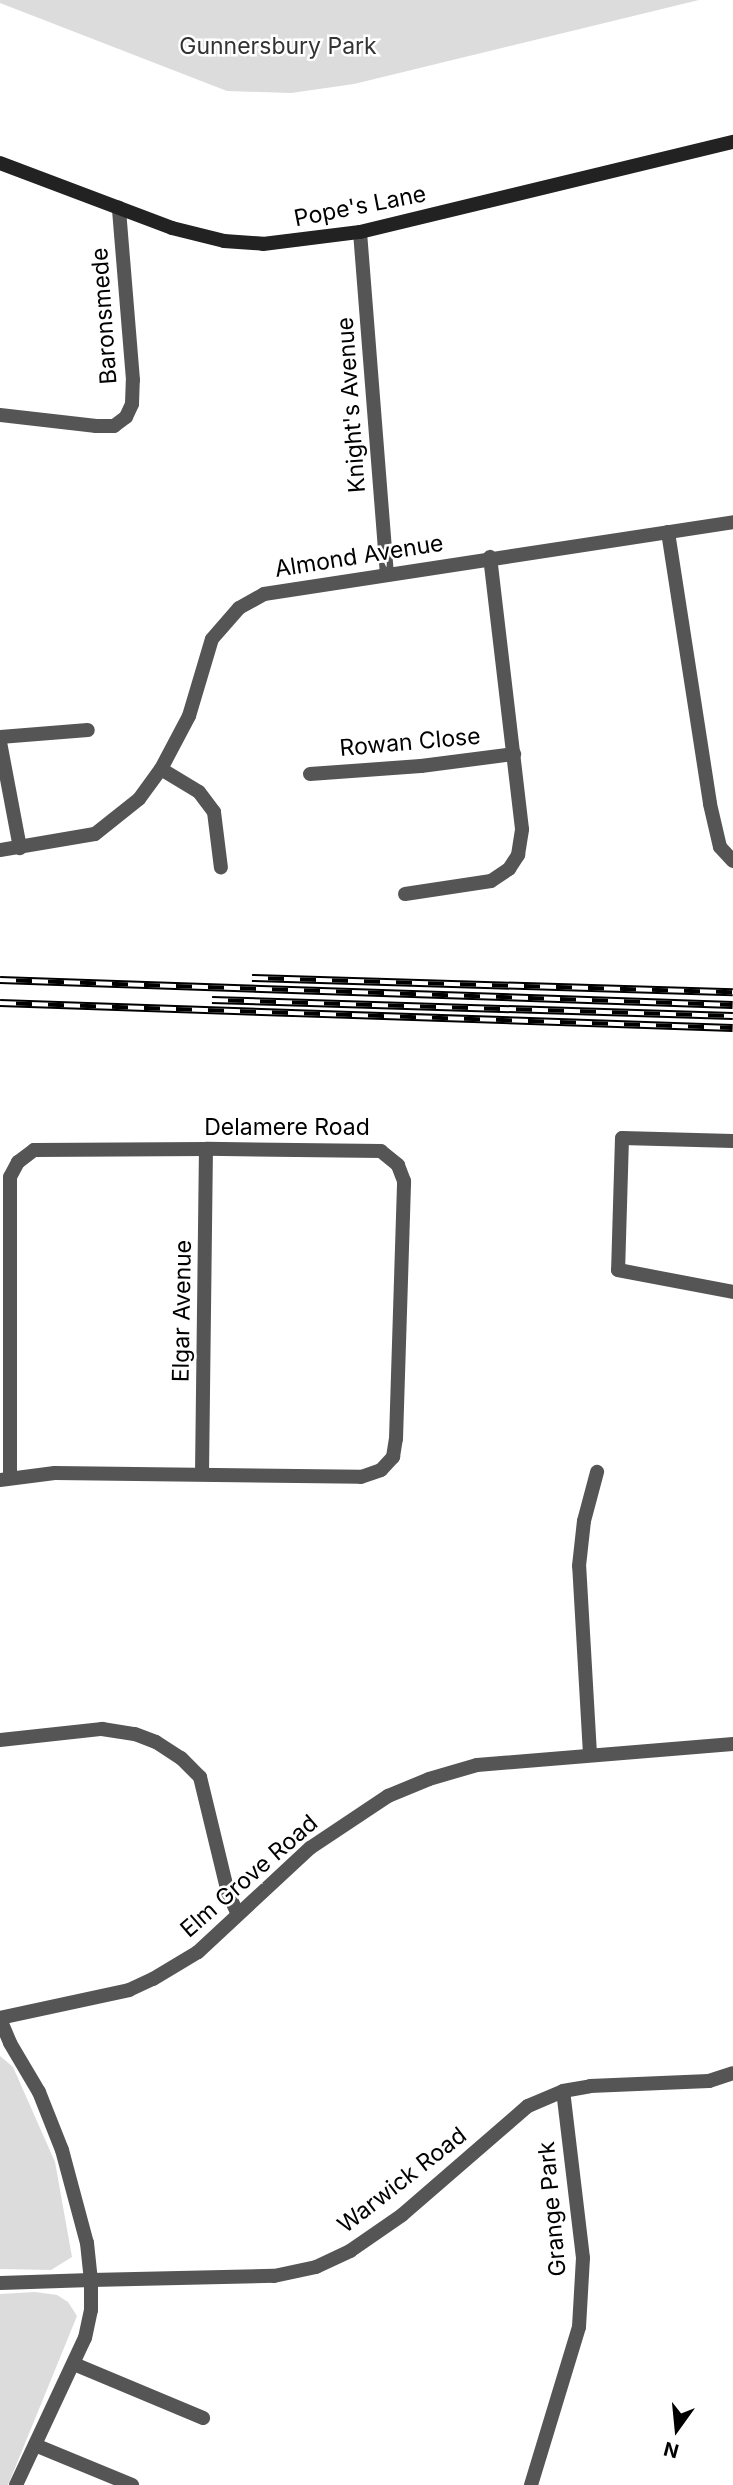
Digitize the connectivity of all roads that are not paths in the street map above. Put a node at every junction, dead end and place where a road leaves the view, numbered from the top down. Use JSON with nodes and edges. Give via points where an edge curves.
{"nodes":[{"id":1,"x":733,"y":142,"type":"edge"},
{"id":2,"x":0,"y":163,"type":"edge"},
{"id":3,"x":119,"y":208,"type":"junction"},
{"id":4,"x":360,"y":232,"type":"junction"},
{"id":5,"x":0,"y":415,"type":"edge"},
{"id":6,"x":733,"y":522,"type":"edge"},
{"id":7,"x":668,"y":532,"type":"junction"},
{"id":8,"x":490,"y":557,"type":"junction"},
{"id":9,"x":387,"y":574,"type":"junction"},
{"id":10,"x":88,"y":730,"type":"dead end"},
{"id":11,"x":0,"y":737,"type":"edge"},
{"id":12,"x":0,"y":742,"type":"edge"},
{"id":13,"x":513,"y":754,"type":"junction"},
{"id":14,"x":161,"y":769,"type":"junction"},
{"id":15,"x":310,"y":774,"type":"dead end"},
{"id":16,"x":20,"y":848,"type":"junction"},
{"id":17,"x":0,"y":850,"type":"edge"},
{"id":18,"x":733,"y":861,"type":"edge"},
{"id":19,"x":221,"y":868,"type":"dead end"},
{"id":20,"x":405,"y":894,"type":"dead end"},
{"id":21,"x":733,"y":1141,"type":"edge"},
{"id":22,"x":206,"y":1149,"type":"junction"},
{"id":23,"x":733,"y":1292,"type":"edge"},
{"id":24,"x":597,"y":1472,"type":"dead end"},
{"id":25,"x":202,"y":1474,"type":"junction"},
{"id":26,"x":5,"y":1479,"type":"edge"},
{"id":27,"x":0,"y":1740,"type":"edge"},
{"id":28,"x":733,"y":1744,"type":"edge"},
{"id":29,"x":590,"y":1754,"type":"junction"},
{"id":30,"x":237,"y":1914,"type":"junction"},
{"id":31,"x":0,"y":2019,"type":"edge"},
{"id":32,"x":733,"y":2073,"type":"edge"},
{"id":33,"x":563,"y":2091,"type":"junction"},
{"id":34,"x":91,"y":2280,"type":"junction"},
{"id":35,"x":0,"y":2283,"type":"edge"},
{"id":36,"x":74,"y":2364,"type":"junction"},
{"id":37,"x":203,"y":2418,"type":"dead end"},
{"id":38,"x":35,"y":2445,"type":"junction"},
{"id":39,"x":16,"y":2485,"type":"edge"},
{"id":40,"x":132,"y":2485,"type":"edge"},
{"id":41,"x":531,"y":2485,"type":"edge"}],
"edges":[{"from":1,"to":4,"type":"main road","name":"Pope's Lane"},
{"from":2,"to":3,"type":"main road","name":"Pope's Lane"},
{"from":3,"to":4,"type":"main road","name":"Pope's Lane","via":[[224,241],[295,242]]},
{"from":3,"to":5,"type":"street","name":"Baronsmede","via":[[133,380],[126,417],[114,426],[96,426]]},
{"from":4,"to":9,"type":"street","name":"Knight's Avenue"},
{"from":6,"to":7,"type":"street","name":"Almond Avenue"},
{"from":7,"to":8,"type":"street","name":"Almond Avenue"},
{"from":7,"to":18,"type":"street","via":[[710,804],[720,847]]},
{"from":8,"to":9,"type":"street","name":"Almond Avenue"},
{"from":8,"to":13,"type":"street","name":"Rowan Close"},
{"from":9,"to":14,"type":"street","name":"Almond Avenue","via":[[264,594],[239,608],[212,639],[189,716]]},
{"from":10,"to":11,"type":"street"},
{"from":12,"to":16,"type":"street"},
{"from":13,"to":15,"type":"street","name":"Rowan Close"},
{"from":13,"to":20,"type":"street","name":"Rowan Close","via":[[522,829],[518,855],[509,869],[491,881]]},
{"from":14,"to":16,"type":"street","name":"Almond Avenue","via":[[139,799],[95,834]]},
{"from":14,"to":19,"type":"street","via":[[200,792],[214,812]]},
{"from":16,"to":17,"type":"street","name":"Almond Avenue"},
{"from":21,"to":23,"type":"street","via":[[622,1138],[618,1270]]},
{"from":22,"to":25,"type":"street","name":"Elgar Avenue"},
{"from":22,"to":25,"type":"street","name":"Delamere Road","via":[[381,1150],[398,1165],[404,1181],[393,1457],[372,1475],[361,1476]]},
{"from":22,"to":26,"type":"street","name":"Delamere Road","via":[[34,1150],[18,1162],[10,1177]]},
{"from":24,"to":29,"type":"street","via":[[584,1521],[579,1566]]},
{"from":25,"to":26,"type":"street","name":"Delamere Road","via":[[55,1473]]},
{"from":27,"to":30,"type":"street","via":[[102,1730],[135,1734],[181,1758],[200,1777]]},
{"from":28,"to":29,"type":"street","name":"Elm Grove Road"},
{"from":29,"to":30,"type":"street","name":"Elm Grove Road","via":[[477,1765],[388,1796],[310,1849]]},
{"from":30,"to":31,"type":"street","name":"Elm Grove Road","via":[[198,1952],[129,1990]]},
{"from":31,"to":34,"type":"street","via":[[39,2092],[62,2150],[87,2243]]},
{"from":32,"to":33,"type":"street","name":"Warwick Road","via":[[709,2081]]},
{"from":33,"to":34,"type":"street","name":"Warwick Road","via":[[528,2106],[402,2215],[316,2267],[274,2276]]},
{"from":33,"to":41,"type":"street","name":"Grange Park","via":[[583,2259],[579,2327]]},
{"from":34,"to":35,"type":"street","name":"Warwick Road"},
{"from":34,"to":36,"type":"street","via":[[88,2325]]},
{"from":36,"to":37,"type":"street"},
{"from":36,"to":38,"type":"street"},
{"from":38,"to":39,"type":"street"},
{"from":38,"to":40,"type":"street"}]}
